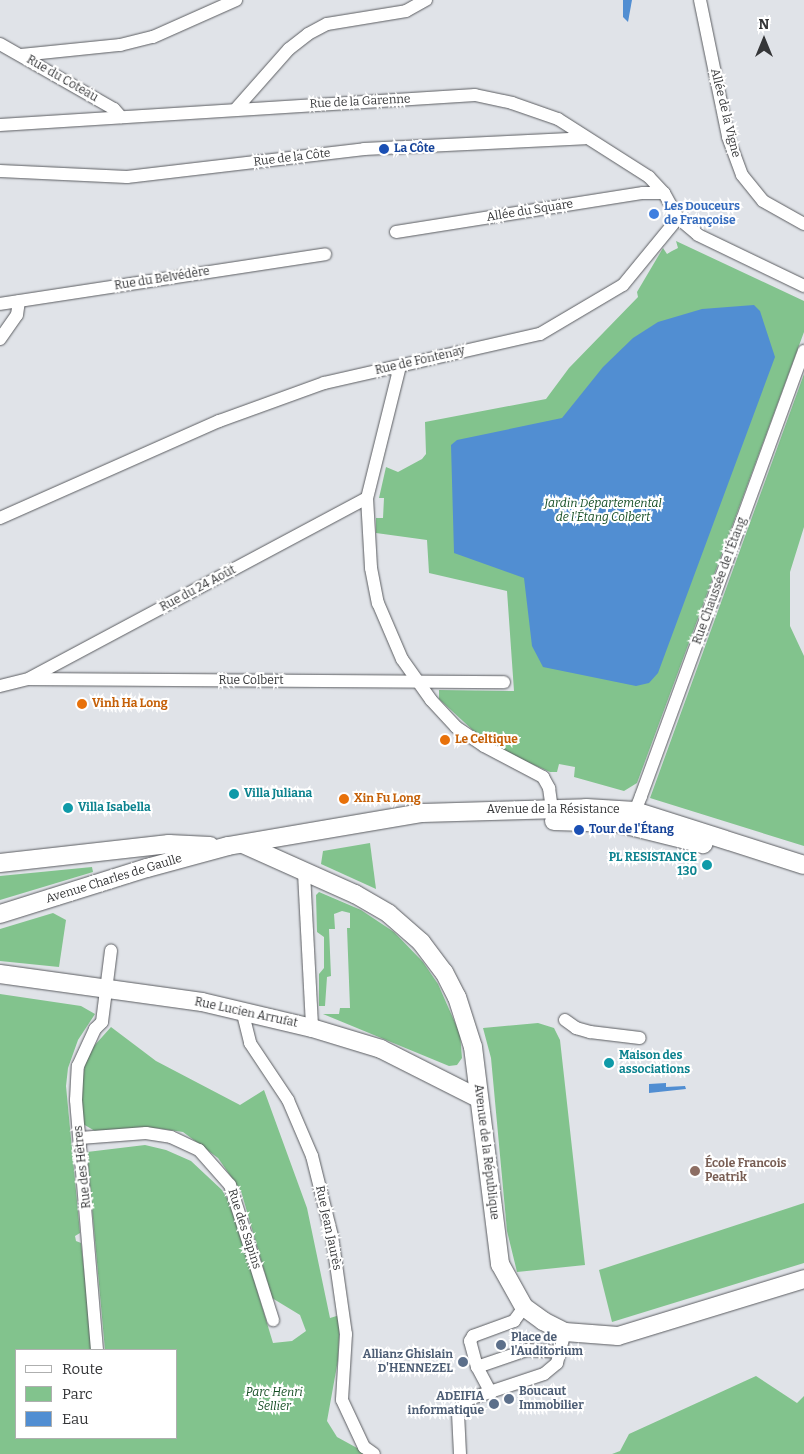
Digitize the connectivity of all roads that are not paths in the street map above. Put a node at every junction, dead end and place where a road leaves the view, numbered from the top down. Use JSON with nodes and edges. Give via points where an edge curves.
{"nodes":[{"id":1,"x":236,"y":0,"type":"edge"},
{"id":2,"x":426,"y":0,"type":"edge"},
{"id":3,"x":700,"y":0,"type":"edge"},
{"id":4,"x":0,"y":44,"type":"edge"},
{"id":5,"x":21,"y":55,"type":"junction"},
{"id":6,"x":235,"y":110,"type":"junction"},
{"id":7,"x":121,"y":117,"type":"junction"},
{"id":8,"x":0,"y":125,"type":"edge"},
{"id":9,"x":585,"y":138,"type":"junction"},
{"id":10,"x":0,"y":171,"type":"edge"},
{"id":11,"x":664,"y":193,"type":"junction"},
{"id":12,"x":678,"y":218,"type":"junction"},
{"id":13,"x":804,"y":224,"type":"edge"},
{"id":14,"x":396,"y":232,"type":"dead end"},
{"id":15,"x":325,"y":254,"type":"dead end"},
{"id":16,"x":804,"y":286,"type":"edge"},
{"id":17,"x":20,"y":301,"type":"junction"},
{"id":18,"x":0,"y":304,"type":"edge"},
{"id":19,"x":0,"y":339,"type":"edge"},
{"id":20,"x":804,"y":351,"type":"edge"},
{"id":21,"x":400,"y":366,"type":"junction"},
{"id":22,"x":368,"y":498,"type":"junction"},
{"id":23,"x":0,"y":518,"type":"edge"},
{"id":24,"x":29,"y":679,"type":"junction"},
{"id":25,"x":417,"y":682,"type":"junction"},
{"id":26,"x":504,"y":682,"type":"dead end"},
{"id":27,"x":0,"y":686,"type":"edge"},
{"id":28,"x":552,"y":809,"type":"junction"},
{"id":29,"x":635,"y":811,"type":"junction"},
{"id":30,"x":384,"y":819,"type":"junction"},
{"id":31,"x":566,"y":821,"type":"junction"},
{"id":32,"x":618,"y":823,"type":"junction"},
{"id":33,"x":236,"y":845,"type":"junction"},
{"id":34,"x":0,"y":863,"type":"edge"},
{"id":35,"x":804,"y":865,"type":"edge"},
{"id":36,"x":304,"y":873,"type":"junction"},
{"id":37,"x":804,"y":877,"type":"edge"},
{"id":38,"x":0,"y":914,"type":"edge"},
{"id":39,"x":111,"y":951,"type":"dead end"},
{"id":40,"x":0,"y":974,"type":"edge"},
{"id":41,"x":106,"y":990,"type":"junction"},
{"id":42,"x":242,"y":1010,"type":"junction"},
{"id":43,"x":566,"y":1020,"type":"dead end"},
{"id":44,"x":312,"y":1028,"type":"junction"},
{"id":45,"x":640,"y":1038,"type":"dead end"},
{"id":46,"x":478,"y":1098,"type":"junction"},
{"id":47,"x":80,"y":1138,"type":"junction"},
{"id":48,"x":804,"y":1279,"type":"edge"},
{"id":49,"x":524,"y":1307,"type":"junction"},
{"id":50,"x":273,"y":1320,"type":"dead end"},
{"id":51,"x":565,"y":1332,"type":"junction"},
{"id":52,"x":98,"y":1349,"type":"edge"},
{"id":53,"x":560,"y":1352,"type":"junction"},
{"id":54,"x":477,"y":1367,"type":"junction"},
{"id":55,"x":491,"y":1393,"type":"junction"},
{"id":56,"x":374,"y":1454,"type":"edge"},
{"id":57,"x":460,"y":1454,"type":"edge"}],
"edges":[{"from":1,"to":5,"type":"street","via":[[153,37],[120,46]]},
{"from":2,"to":6,"type":"street","via":[[406,11],[327,24],[308,34],[289,49]]},
{"from":3,"to":13,"type":"street","name":"Allée de la Vigne","via":[[728,137],[742,175],[763,201]]},
{"from":4,"to":5,"type":"street","name":"Rue du Coteau"},
{"from":5,"to":7,"type":"street","name":"Rue du Coteau","via":[[114,109]]},
{"from":6,"to":7,"type":"street","name":"Rue de la Garenne"},
{"from":6,"to":9,"type":"street","name":"Rue de la Garenne","via":[[475,95],[546,114]]},
{"from":7,"to":8,"type":"street","name":"Rue de la Garenne"},
{"from":9,"to":10,"type":"street","name":"Rue de la Côte","via":[[364,148],[128,177]]},
{"from":9,"to":11,"type":"street","name":"Rue de la Garenne","via":[[649,177]]},
{"from":11,"to":12,"type":"street","name":"Rue de la Garenne"},
{"from":11,"to":14,"type":"street","name":"Allée du Square","via":[[644,193]]},
{"from":12,"to":16,"type":"street","via":[[698,235]]},
{"from":12,"to":21,"type":"street","name":"Rue de Fontenay","via":[[623,285],[540,334]]},
{"from":15,"to":17,"type":"street","name":"Rue du Belvédère"},
{"from":17,"to":18,"type":"street","name":"Rue du Belvédère"},
{"from":17,"to":19,"type":"street","via":[[17,315]]},
{"from":20,"to":29,"type":"street","name":"Rue Chaussée de l'Étang"},
{"from":21,"to":22,"type":"street"},
{"from":21,"to":23,"type":"street","name":"Rue de Fontenay","via":[[324,383],[219,421]]},
{"from":22,"to":24,"type":"street","name":"Rue du 24 Août"},
{"from":22,"to":25,"type":"street","via":[[371,568],[378,603],[402,659]]},
{"from":24,"to":25,"type":"street","name":"Rue Colbert"},
{"from":24,"to":27,"type":"street","name":"Rue Colbert"},
{"from":25,"to":26,"type":"street","name":"Rue Colbert"},
{"from":25,"to":28,"type":"street","via":[[456,727],[484,746],[543,777],[549,788]]},
{"from":28,"to":29,"type":"street","name":"Avenue de la Résistance"},
{"from":28,"to":30,"type":"street","name":"Avenue de la Résistance","via":[[422,812]]},
{"from":28,"to":31,"type":"street"},
{"from":29,"to":32,"type":"street"},
{"from":29,"to":35,"type":"street","name":"Avenue de la Résistance"},
{"from":30,"to":31,"type":"street","name":"Avenue de la Résistance"},
{"from":30,"to":33,"type":"street","name":"Avenue de la Résistance"},
{"from":31,"to":32,"type":"street","name":"Avenue de la Résistance"},
{"from":32,"to":37,"type":"street","name":"Avenue de la Résistance","via":[[695,842]]},
{"from":33,"to":34,"type":"street","via":[[170,844]]},
{"from":33,"to":36,"type":"street","name":"Avenue de la République"},
{"from":33,"to":38,"type":"street","name":"Avenue Charles de Gaulle","via":[[147,868]]},
{"from":36,"to":44,"type":"street"},
{"from":36,"to":46,"type":"street","name":"Avenue de la République","via":[[355,894],[389,914],[421,942],[444,972],[457,997],[472,1047]]},
{"from":39,"to":41,"type":"street","name":"Rue des Hêtres"},
{"from":40,"to":41,"type":"street","name":"Rue Lucien Arrufat"},
{"from":41,"to":42,"type":"street","name":"Rue Lucien Arrufat"},
{"from":41,"to":47,"type":"street","name":"Rue des Hêtres","via":[[102,1022],[95,1029],[78,1066],[76,1100]]},
{"from":42,"to":44,"type":"street","name":"Rue Lucien Arrufat"},
{"from":42,"to":56,"type":"street","name":"Rue Jean Jaurès","via":[[250,1043],[288,1100],[312,1156],[332,1236],[346,1334],[342,1400],[364,1447]]},
{"from":43,"to":45,"type":"street","via":[[576,1028],[590,1032]]},
{"from":44,"to":46,"type":"street","name":"Rue Lucien Arrufat","via":[[381,1049]]},
{"from":46,"to":49,"type":"street","name":"Avenue de la République","via":[[486,1132],[500,1264]]},
{"from":47,"to":50,"type":"street","name":"Rue des Sapins","via":[[146,1133],[172,1137],[199,1150],[230,1185]]},
{"from":47,"to":52,"type":"street","name":"Rue des Hêtres"},
{"from":48,"to":51,"type":"street","name":"Avenue de la République","via":[[618,1336]]},
{"from":49,"to":51,"type":"street","name":"Avenue de la République"},
{"from":49,"to":54,"type":"street","via":[[514,1321],[473,1336],[470,1346]]},
{"from":51,"to":53,"type":"street"},
{"from":53,"to":54,"type":"street","via":[[527,1350]]},
{"from":53,"to":55,"type":"street","via":[[557,1363],[544,1374]]},
{"from":54,"to":55,"type":"street"},
{"from":55,"to":57,"type":"street","via":[[469,1399],[458,1413]]}]}
